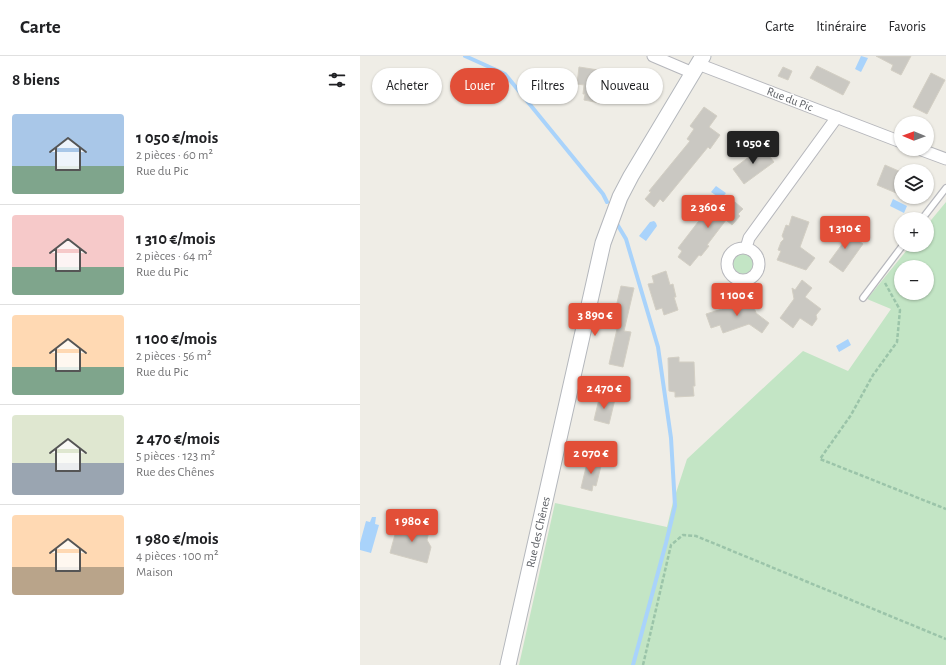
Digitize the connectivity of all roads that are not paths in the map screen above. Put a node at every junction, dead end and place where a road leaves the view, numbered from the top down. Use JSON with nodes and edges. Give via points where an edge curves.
{"nodes":[{"id":1,"x":653,"y":56,"type":"edge"},
{"id":2,"x":698,"y":64,"type":"edge"},
{"id":3,"x":837,"y":117,"type":"junction"},
{"id":4,"x":894,"y":139,"type":"edge"},
{"id":5,"x":934,"y":155,"type":"edge"},
{"id":6,"x":946,"y":160,"type":"edge"},
{"id":7,"x":946,"y":188,"type":"edge"},
{"id":8,"x":927,"y":212,"type":"edge"},
{"id":9,"x":746,"y":248,"type":"dead end"},
{"id":10,"x":898,"y":252,"type":"edge"},
{"id":11,"x":863,"y":298,"type":"dead end"},
{"id":12,"x":508,"y":665,"type":"edge"}],
"edges":[{"from":1,"to":2,"type":"street","name":"Rue du Pic"},
{"from":2,"to":3,"type":"street","name":"Rue du Pic"},
{"from":2,"to":12,"type":"street","name":"Rue des Chênes","via":[[630,176],[603,243]]},
{"from":3,"to":4,"type":"street","name":"Rue du Pic"},
{"from":3,"to":9,"type":"street","via":[[749,238]]},
{"from":5,"to":6,"type":"street"},
{"from":7,"to":8,"type":"lane"},
{"from":10,"to":11,"type":"lane"}]}
